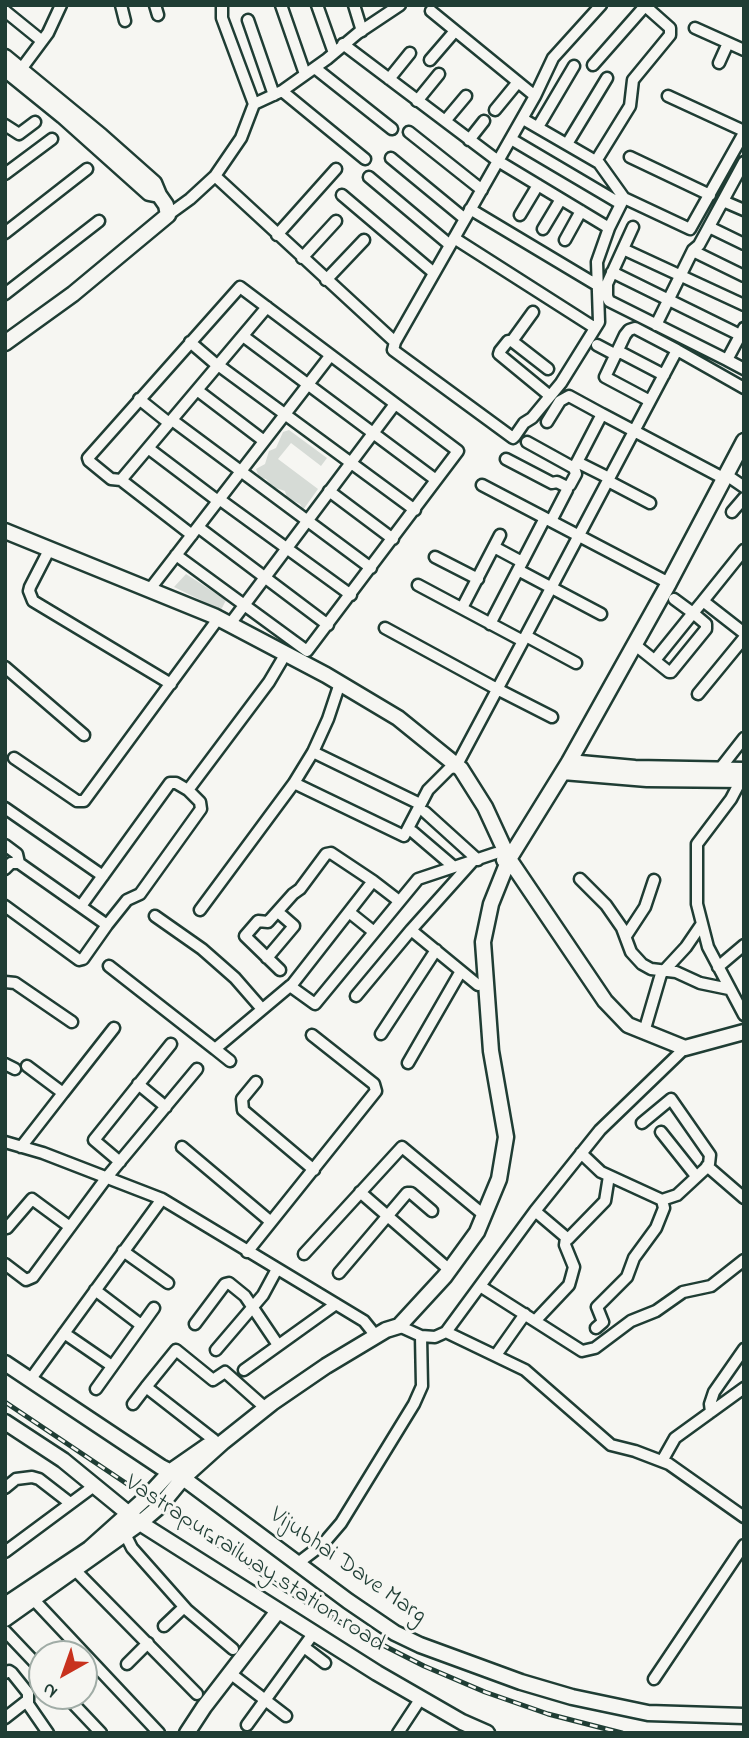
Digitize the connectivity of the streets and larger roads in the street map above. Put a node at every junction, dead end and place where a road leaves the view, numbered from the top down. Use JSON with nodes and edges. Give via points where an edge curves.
{"nodes":[{"id":1,"x":121,"y":5,"type":"edge"},
{"id":2,"x":222,"y":5,"type":"edge"},
{"id":3,"x":281,"y":5,"type":"edge"},
{"id":4,"x":317,"y":5,"type":"edge"},
{"id":5,"x":354,"y":5,"type":"edge"},
{"id":6,"x":601,"y":5,"type":"edge"},
{"id":7,"x":647,"y":6,"type":"edge"},
{"id":8,"x":395,"y":7,"type":"edge"},
{"id":9,"x":56,"y":8,"type":"edge"},
{"id":10,"x":5,"y":11,"type":"edge"},
{"id":11,"x":431,"y":11,"type":"dead end"},
{"id":12,"x":248,"y":20,"type":"dead end"},
{"id":13,"x":125,"y":21,"type":"dead end"},
{"id":14,"x":695,"y":28,"type":"dead end"},
{"id":15,"x":362,"y":31,"type":"junction"},
{"id":16,"x":455,"y":31,"type":"junction"},
{"id":17,"x":43,"y":41,"type":"junction"},
{"id":18,"x":728,"y":43,"type":"junction"},
{"id":19,"x":343,"y":44,"type":"junction"},
{"id":20,"x":744,"y":50,"type":"edge"},
{"id":21,"x":334,"y":53,"type":"junction"},
{"id":22,"x":410,"y":53,"type":"dead end"},
{"id":23,"x":5,"y":57,"type":"edge"},
{"id":24,"x":430,"y":60,"type":"dead end"},
{"id":25,"x":719,"y":63,"type":"dead end"},
{"id":26,"x":593,"y":65,"type":"dead end"},
{"id":27,"x":574,"y":66,"type":"dead end"},
{"id":28,"x":315,"y":68,"type":"junction"},
{"id":29,"x":14,"y":71,"type":"edge"},
{"id":30,"x":305,"y":74,"type":"junction"},
{"id":31,"x":439,"y":74,"type":"dead end"},
{"id":32,"x":607,"y":78,"type":"dead end"},
{"id":33,"x":389,"y":79,"type":"junction"},
{"id":34,"x":518,"y":82,"type":"junction"},
{"id":35,"x":278,"y":93,"type":"junction"},
{"id":36,"x":466,"y":96,"type":"dead end"},
{"id":37,"x":535,"y":96,"type":"junction"},
{"id":38,"x":668,"y":96,"type":"dead end"},
{"id":39,"x":417,"y":101,"type":"junction"},
{"id":40,"x":254,"y":104,"type":"junction"},
{"id":41,"x":495,"y":110,"type":"dead end"},
{"id":42,"x":523,"y":119,"type":"junction"},
{"id":43,"x":445,"y":121,"type":"junction"},
{"id":44,"x":484,"y":121,"type":"dead end"},
{"id":45,"x":35,"y":122,"type":"dead end"},
{"id":46,"x":5,"y":125,"type":"edge"},
{"id":47,"x":538,"y":127,"type":"junction"},
{"id":48,"x":392,"y":129,"type":"dead end"},
{"id":49,"x":409,"y":132,"type":"dead end"},
{"id":50,"x":744,"y":132,"type":"edge"},
{"id":51,"x":52,"y":139,"type":"dead end"},
{"id":52,"x":469,"y":139,"type":"junction"},
{"id":53,"x":511,"y":139,"type":"junction"},
{"id":54,"x":568,"y":144,"type":"junction"},
{"id":55,"x":630,"y":157,"type":"dead end"},
{"id":56,"x":391,"y":158,"type":"dead end"},
{"id":57,"x":365,"y":159,"type":"dead end"},
{"id":58,"x":498,"y":161,"type":"junction"},
{"id":59,"x":596,"y":161,"type":"junction"},
{"id":60,"x":744,"y":162,"type":"edge"},
{"id":61,"x":87,"y":169,"type":"dead end"},
{"id":62,"x":336,"y":169,"type":"dead end"},
{"id":63,"x":5,"y":174,"type":"edge"},
{"id":64,"x":215,"y":176,"type":"junction"},
{"id":65,"x":369,"y":177,"type":"dead end"},
{"id":66,"x":538,"y":185,"type":"junction"},
{"id":67,"x":482,"y":190,"type":"junction"},
{"id":68,"x":342,"y":195,"type":"dead end"},
{"id":69,"x":710,"y":195,"type":"junction"},
{"id":70,"x":561,"y":199,"type":"junction"},
{"id":71,"x":623,"y":201,"type":"junction"},
{"id":72,"x":723,"y":201,"type":"junction"},
{"id":73,"x":470,"y":209,"type":"junction"},
{"id":74,"x":581,"y":211,"type":"junction"},
{"id":75,"x":744,"y":211,"type":"edge"},
{"id":76,"x":168,"y":215,"type":"junction"},
{"id":77,"x":520,"y":215,"type":"dead end"},
{"id":78,"x":465,"y":219,"type":"junction"},
{"id":79,"x":99,"y":221,"type":"dead end"},
{"id":80,"x":336,"y":221,"type":"dead end"},
{"id":81,"x":633,"y":227,"type":"dead end"},
{"id":82,"x":709,"y":227,"type":"junction"},
{"id":83,"x":609,"y":228,"type":"junction"},
{"id":84,"x":543,"y":229,"type":"dead end"},
{"id":85,"x":5,"y":233,"type":"edge"},
{"id":86,"x":277,"y":235,"type":"junction"},
{"id":87,"x":364,"y":240,"type":"dead end"},
{"id":88,"x":565,"y":240,"type":"dead end"},
{"id":89,"x":452,"y":242,"type":"junction"},
{"id":90,"x":744,"y":244,"type":"edge"},
{"id":91,"x":623,"y":248,"type":"junction"},
{"id":92,"x":693,"y":251,"type":"junction"},
{"id":93,"x":302,"y":258,"type":"junction"},
{"id":94,"x":612,"y":272,"type":"junction"},
{"id":95,"x":434,"y":274,"type":"junction"},
{"id":96,"x":681,"y":275,"type":"junction"},
{"id":97,"x":744,"y":276,"type":"edge"},
{"id":98,"x":326,"y":280,"type":"junction"},
{"id":99,"x":597,"y":285,"type":"junction"},
{"id":100,"x":5,"y":294,"type":"edge"},
{"id":101,"x":669,"y":300,"type":"junction"},
{"id":102,"x":744,"y":305,"type":"edge"},
{"id":103,"x":267,"y":307,"type":"junction"},
{"id":104,"x":533,"y":312,"type":"dead end"},
{"id":105,"x":656,"y":325,"type":"junction"},
{"id":106,"x":595,"y":328,"type":"junction"},
{"id":107,"x":742,"y":331,"type":"edge"},
{"id":108,"x":243,"y":336,"type":"junction"},
{"id":109,"x":512,"y":341,"type":"junction"},
{"id":110,"x":190,"y":342,"type":"junction"},
{"id":111,"x":395,"y":342,"type":"junction"},
{"id":112,"x":5,"y":343,"type":"edge"},
{"id":113,"x":597,"y":345,"type":"dead end"},
{"id":114,"x":677,"y":350,"type":"junction"},
{"id":115,"x":617,"y":353,"type":"junction"},
{"id":116,"x":330,"y":356,"type":"junction"},
{"id":117,"x":727,"y":360,"type":"junction"},
{"id":118,"x":218,"y":365,"type":"junction"},
{"id":119,"x":548,"y":369,"type":"dead end"},
{"id":120,"x":744,"y":369,"type":"edge"},
{"id":121,"x":664,"y":375,"type":"junction"},
{"id":122,"x":308,"y":384,"type":"junction"},
{"id":123,"x":744,"y":388,"type":"edge"},
{"id":124,"x":197,"y":390,"type":"junction"},
{"id":125,"x":550,"y":396,"type":"junction"},
{"id":126,"x":139,"y":399,"type":"junction"},
{"id":127,"x":650,"y":401,"type":"junction"},
{"id":128,"x":395,"y":404,"type":"junction"},
{"id":129,"x":285,"y":414,"type":"junction"},
{"id":130,"x":602,"y":414,"type":"junction"},
{"id":131,"x":170,"y":422,"type":"junction"},
{"id":132,"x":547,"y":422,"type":"dead end"},
{"id":133,"x":635,"y":431,"type":"junction"},
{"id":134,"x":373,"y":433,"type":"junction"},
{"id":135,"x":264,"y":441,"type":"junction"},
{"id":136,"x":744,"y":441,"type":"edge"},
{"id":137,"x":527,"y":442,"type":"dead end"},
{"id":138,"x":148,"y":449,"type":"junction"},
{"id":139,"x":506,"y":459,"type":"dead end"},
{"id":140,"x":351,"y":462,"type":"junction"},
{"id":141,"x":575,"y":465,"type":"junction"},
{"id":142,"x":240,"y":472,"type":"junction"},
{"id":143,"x":724,"y":476,"type":"junction"},
{"id":144,"x":121,"y":480,"type":"junction"},
{"id":145,"x":436,"y":480,"type":"junction"},
{"id":146,"x":608,"y":480,"type":"junction"},
{"id":147,"x":482,"y":485,"type":"dead end"},
{"id":148,"x":744,"y":487,"type":"edge"},
{"id":149,"x":567,"y":490,"type":"dead end"},
{"id":150,"x":329,"y":491,"type":"junction"},
{"id":151,"x":744,"y":498,"type":"edge"},
{"id":152,"x":218,"y":500,"type":"junction"},
{"id":153,"x":650,"y":503,"type":"dead end"},
{"id":154,"x":415,"y":510,"type":"junction"},
{"id":155,"x":733,"y":512,"type":"dead end"},
{"id":156,"x":307,"y":520,"type":"junction"},
{"id":157,"x":548,"y":520,"type":"junction"},
{"id":158,"x":5,"y":531,"type":"edge"},
{"id":159,"x":195,"y":531,"type":"junction"},
{"id":160,"x":500,"y":535,"type":"dead end"},
{"id":161,"x":578,"y":536,"type":"junction"},
{"id":162,"x":393,"y":538,"type":"junction"},
{"id":163,"x":5,"y":540,"type":"edge"},
{"id":164,"x":494,"y":547,"type":"junction"},
{"id":165,"x":286,"y":548,"type":"junction"},
{"id":166,"x":744,"y":550,"type":"edge"},
{"id":167,"x":47,"y":554,"type":"junction"},
{"id":168,"x":176,"y":555,"type":"junction"},
{"id":169,"x":435,"y":557,"type":"dead end"},
{"id":170,"x":520,"y":566,"type":"junction"},
{"id":171,"x":371,"y":568,"type":"junction"},
{"id":172,"x":264,"y":578,"type":"junction"},
{"id":173,"x":478,"y":579,"type":"junction"},
{"id":174,"x":669,"y":583,"type":"junction"},
{"id":175,"x":418,"y":585,"type":"dead end"},
{"id":176,"x":551,"y":587,"type":"junction"},
{"id":177,"x":150,"y":589,"type":"junction"},
{"id":178,"x":351,"y":595,"type":"junction"},
{"id":179,"x":674,"y":598,"type":"dead end"},
{"id":180,"x":703,"y":601,"type":"junction"},
{"id":181,"x":243,"y":606,"type":"junction"},
{"id":182,"x":462,"y":608,"type":"junction"},
{"id":183,"x":693,"y":613,"type":"junction"},
{"id":184,"x":601,"y":614,"type":"dead end"},
{"id":185,"x":217,"y":621,"type":"junction"},
{"id":186,"x":490,"y":624,"type":"junction"},
{"id":187,"x":328,"y":625,"type":"junction"},
{"id":188,"x":385,"y":628,"type":"dead end"},
{"id":189,"x":744,"y":636,"type":"edge"},
{"id":190,"x":524,"y":639,"type":"junction"},
{"id":191,"x":634,"y":645,"type":"junction"},
{"id":192,"x":282,"y":660,"type":"junction"},
{"id":193,"x":655,"y":660,"type":"junction"},
{"id":194,"x":576,"y":663,"type":"dead end"},
{"id":195,"x":5,"y":667,"type":"edge"},
{"id":196,"x":171,"y":684,"type":"junction"},
{"id":197,"x":338,"y":689,"type":"junction"},
{"id":198,"x":497,"y":690,"type":"junction"},
{"id":199,"x":698,"y":694,"type":"dead end"},
{"id":200,"x":552,"y":717,"type":"dead end"},
{"id":201,"x":84,"y":735,"type":"dead end"},
{"id":202,"x":744,"y":738,"type":"edge"},
{"id":203,"x":313,"y":752,"type":"junction"},
{"id":204,"x":14,"y":758,"type":"dead end"},
{"id":205,"x":453,"y":767,"type":"junction"},
{"id":206,"x":566,"y":767,"type":"junction"},
{"id":207,"x":719,"y":770,"type":"junction"},
{"id":208,"x":743,"y":777,"type":"edge"},
{"id":209,"x":295,"y":783,"type":"junction"},
{"id":210,"x":188,"y":790,"type":"junction"},
{"id":211,"x":5,"y":808,"type":"edge"},
{"id":212,"x":422,"y":808,"type":"junction"},
{"id":213,"x":413,"y":832,"type":"dead end"},
{"id":214,"x":5,"y":845,"type":"edge"},
{"id":215,"x":501,"y":857,"type":"junction"},
{"id":216,"x":475,"y":860,"type":"junction"},
{"id":217,"x":19,"y":863,"type":"junction"},
{"id":218,"x":454,"y":867,"type":"junction"},
{"id":219,"x":5,"y":869,"type":"edge"},
{"id":220,"x":103,"y":876,"type":"junction"},
{"id":221,"x":580,"y":879,"type":"dead end"},
{"id":222,"x":654,"y":880,"type":"dead end"},
{"id":223,"x":373,"y":881,"type":"junction"},
{"id":224,"x":399,"y":901,"type":"junction"},
{"id":225,"x":5,"y":906,"type":"edge"},
{"id":226,"x":81,"y":906,"type":"junction"},
{"id":227,"x":200,"y":910,"type":"dead end"},
{"id":228,"x":278,"y":912,"type":"junction"},
{"id":229,"x":349,"y":912,"type":"junction"},
{"id":230,"x":155,"y":916,"type":"dead end"},
{"id":231,"x":107,"y":925,"type":"junction"},
{"id":232,"x":701,"y":925,"type":"junction"},
{"id":233,"x":411,"y":930,"type":"junction"},
{"id":234,"x":374,"y":932,"type":"junction"},
{"id":235,"x":626,"y":936,"type":"junction"},
{"id":236,"x":744,"y":945,"type":"edge"},
{"id":237,"x":436,"y":950,"type":"junction"},
{"id":238,"x":267,"y":958,"type":"junction"},
{"id":239,"x":109,"y":966,"type":"dead end"},
{"id":240,"x":718,"y":967,"type":"junction"},
{"id":241,"x":279,"y":970,"type":"dead end"},
{"id":242,"x":461,"y":971,"type":"junction"},
{"id":243,"x":664,"y":971,"type":"junction"},
{"id":244,"x":5,"y":982,"type":"edge"},
{"id":245,"x":478,"y":985,"type":"junction"},
{"id":246,"x":292,"y":986,"type":"junction"},
{"id":247,"x":729,"y":989,"type":"junction"},
{"id":248,"x":356,"y":996,"type":"dead end"},
{"id":249,"x":262,"y":1009,"type":"junction"},
{"id":250,"x":742,"y":1009,"type":"edge"},
{"id":251,"x":72,"y":1022,"type":"dead end"},
{"id":252,"x":114,"y":1028,"type":"dead end"},
{"id":253,"x":644,"y":1032,"type":"junction"},
{"id":254,"x":744,"y":1032,"type":"edge"},
{"id":255,"x":381,"y":1034,"type":"dead end"},
{"id":256,"x":312,"y":1035,"type":"dead end"},
{"id":257,"x":171,"y":1044,"type":"dead end"},
{"id":258,"x":685,"y":1048,"type":"junction"},
{"id":259,"x":215,"y":1049,"type":"junction"},
{"id":260,"x":230,"y":1061,"type":"dead end"},
{"id":261,"x":408,"y":1063,"type":"dead end"},
{"id":262,"x":27,"y":1066,"type":"dead end"},
{"id":263,"x":197,"y":1069,"type":"dead end"},
{"id":264,"x":256,"y":1082,"type":"dead end"},
{"id":265,"x":138,"y":1084,"type":"junction"},
{"id":266,"x":63,"y":1093,"type":"junction"},
{"id":267,"x":166,"y":1107,"type":"junction"},
{"id":268,"x":642,"y":1123,"type":"dead end"},
{"id":269,"x":661,"y":1132,"type":"dead end"},
{"id":270,"x":5,"y":1142,"type":"edge"},
{"id":271,"x":21,"y":1147,"type":"junction"},
{"id":272,"x":182,"y":1147,"type":"dead end"},
{"id":273,"x":581,"y":1153,"type":"junction"},
{"id":274,"x":120,"y":1162,"type":"junction"},
{"id":275,"x":708,"y":1166,"type":"junction"},
{"id":276,"x":314,"y":1170,"type":"junction"},
{"id":277,"x":609,"y":1176,"type":"junction"},
{"id":278,"x":696,"y":1176,"type":"junction"},
{"id":279,"x":107,"y":1177,"type":"junction"},
{"id":280,"x":360,"y":1192,"type":"junction"},
{"id":281,"x":744,"y":1198,"type":"edge"},
{"id":282,"x":162,"y":1199,"type":"junction"},
{"id":283,"x":662,"y":1200,"type":"junction"},
{"id":284,"x":432,"y":1211,"type":"dead end"},
{"id":285,"x":479,"y":1211,"type":"junction"},
{"id":286,"x":535,"y":1211,"type":"junction"},
{"id":287,"x":388,"y":1216,"type":"junction"},
{"id":288,"x":271,"y":1222,"type":"junction"},
{"id":289,"x":70,"y":1227,"type":"junction"},
{"id":290,"x":7,"y":1228,"type":"dead end"},
{"id":291,"x":566,"y":1238,"type":"junction"},
{"id":292,"x":124,"y":1251,"type":"junction"},
{"id":293,"x":247,"y":1252,"type":"junction"},
{"id":294,"x":304,"y":1254,"type":"dead end"},
{"id":295,"x":744,"y":1260,"type":"edge"},
{"id":296,"x":5,"y":1265,"type":"edge"},
{"id":297,"x":445,"y":1266,"type":"junction"},
{"id":298,"x":277,"y":1269,"type":"junction"},
{"id":299,"x":339,"y":1273,"type":"dead end"},
{"id":300,"x":168,"y":1283,"type":"dead end"},
{"id":301,"x":480,"y":1286,"type":"junction"},
{"id":302,"x":95,"y":1290,"type":"junction"},
{"id":303,"x":336,"y":1304,"type":"junction"},
{"id":304,"x":254,"y":1307,"type":"junction"},
{"id":305,"x":153,"y":1308,"type":"dead end"},
{"id":306,"x":525,"y":1314,"type":"junction"},
{"id":307,"x":535,"y":1321,"type":"junction"},
{"id":308,"x":195,"y":1324,"type":"dead end"},
{"id":309,"x":141,"y":1325,"type":"junction"},
{"id":310,"x":399,"y":1326,"type":"junction"},
{"id":311,"x":596,"y":1328,"type":"dead end"},
{"id":312,"x":446,"y":1332,"type":"junction"},
{"id":313,"x":64,"y":1333,"type":"junction"},
{"id":314,"x":375,"y":1333,"type":"junction"},
{"id":315,"x":421,"y":1336,"type":"junction"},
{"id":316,"x":278,"y":1345,"type":"junction"},
{"id":317,"x":744,"y":1349,"type":"edge"},
{"id":318,"x":216,"y":1350,"type":"dead end"},
{"id":319,"x":496,"y":1355,"type":"junction"},
{"id":320,"x":5,"y":1363,"type":"edge"},
{"id":321,"x":112,"y":1366,"type":"junction"},
{"id":322,"x":244,"y":1370,"type":"dead end"},
{"id":323,"x":30,"y":1380,"type":"junction"},
{"id":324,"x":146,"y":1387,"type":"junction"},
{"id":325,"x":744,"y":1388,"type":"edge"},
{"id":326,"x":96,"y":1389,"type":"dead end"},
{"id":327,"x":133,"y":1404,"type":"dead end"},
{"id":328,"x":261,"y":1404,"type":"junction"},
{"id":329,"x":711,"y":1412,"type":"junction"},
{"id":330,"x":5,"y":1422,"type":"edge"},
{"id":331,"x":214,"y":1440,"type":"junction"},
{"id":332,"x":662,"y":1461,"type":"junction"},
{"id":333,"x":177,"y":1475,"type":"junction"},
{"id":334,"x":94,"y":1486,"type":"junction"},
{"id":335,"x":5,"y":1488,"type":"edge"},
{"id":336,"x":70,"y":1503,"type":"junction"},
{"id":337,"x":128,"y":1514,"type":"junction"},
{"id":338,"x":744,"y":1517,"type":"edge"},
{"id":339,"x":140,"y":1523,"type":"junction"},
{"id":340,"x":125,"y":1534,"type":"junction"},
{"id":341,"x":744,"y":1545,"type":"edge"},
{"id":342,"x":5,"y":1552,"type":"edge"},
{"id":343,"x":298,"y":1563,"type":"junction"},
{"id":344,"x":75,"y":1570,"type":"junction"},
{"id":345,"x":33,"y":1599,"type":"junction"},
{"id":346,"x":7,"y":1601,"type":"edge"},
{"id":347,"x":184,"y":1607,"type":"junction"},
{"id":348,"x":278,"y":1611,"type":"junction"},
{"id":349,"x":5,"y":1619,"type":"edge"},
{"id":350,"x":164,"y":1626,"type":"dead end"},
{"id":351,"x":5,"y":1631,"type":"edge"},
{"id":352,"x":313,"y":1634,"type":"junction"},
{"id":353,"x":148,"y":1643,"type":"junction"},
{"id":354,"x":304,"y":1647,"type":"junction"},
{"id":355,"x":233,"y":1649,"type":"dead end"},
{"id":356,"x":28,"y":1655,"type":"edge"},
{"id":357,"x":325,"y":1663,"type":"dead end"},
{"id":358,"x":127,"y":1664,"type":"dead end"},
{"id":359,"x":5,"y":1673,"type":"edge"},
{"id":360,"x":230,"y":1673,"type":"junction"},
{"id":361,"x":654,"y":1679,"type":"dead end"},
{"id":362,"x":28,"y":1693,"type":"edge"},
{"id":363,"x":197,"y":1694,"type":"dead end"},
{"id":364,"x":421,"y":1698,"type":"junction"},
{"id":365,"x":28,"y":1700,"type":"edge"},
{"id":366,"x":265,"y":1700,"type":"junction"},
{"id":367,"x":34,"y":1710,"type":"edge"},
{"id":368,"x":79,"y":1710,"type":"edge"},
{"id":369,"x":286,"y":1716,"type":"dead end"},
{"id":370,"x":744,"y":1716,"type":"edge"},
{"id":371,"x":5,"y":1718,"type":"edge"},
{"id":372,"x":247,"y":1725,"type":"dead end"},
{"id":373,"x":46,"y":1732,"type":"edge"},
{"id":374,"x":191,"y":1732,"type":"edge"},
{"id":375,"x":101,"y":1733,"type":"edge"},
{"id":376,"x":159,"y":1733,"type":"edge"},
{"id":377,"x":398,"y":1733,"type":"edge"},
{"id":378,"x":487,"y":1733,"type":"edge"}],
"edges":[{"from":1,"to":13,"type":"street"},
{"from":2,"to":40,"type":"street","via":[[222,18]]},
{"from":3,"to":30,"type":"street"},
{"from":4,"to":21,"type":"street"},
{"from":5,"to":15,"type":"street"},
{"from":6,"to":37,"type":"street","via":[[553,58]]},
{"from":7,"to":26,"type":"street"},
{"from":7,"to":59,"type":"street","via":[[670,27],[670,35],[633,80],[630,106]]},
{"from":8,"to":15,"type":"street"},
{"from":9,"to":17,"type":"street"},
{"from":10,"to":17,"type":"street"},
{"from":11,"to":16,"type":"street"},
{"from":12,"to":35,"type":"street"},
{"from":14,"to":18,"type":"street"},
{"from":15,"to":19,"type":"street"},
{"from":16,"to":24,"type":"street"},
{"from":16,"to":34,"type":"street"},
{"from":17,"to":29,"type":"street"},
{"from":18,"to":20,"type":"street"},
{"from":18,"to":25,"type":"street"},
{"from":19,"to":21,"type":"street"},
{"from":19,"to":33,"type":"street"},
{"from":21,"to":28,"type":"street"},
{"from":22,"to":33,"type":"street"},
{"from":23,"to":29,"type":"street"},
{"from":27,"to":47,"type":"street"},
{"from":28,"to":30,"type":"street"},
{"from":28,"to":48,"type":"street"},
{"from":29,"to":76,"type":"street","via":[[154,183]]},
{"from":30,"to":35,"type":"street"},
{"from":31,"to":39,"type":"street"},
{"from":32,"to":54,"type":"street"},
{"from":33,"to":39,"type":"street"},
{"from":34,"to":37,"type":"street"},
{"from":34,"to":41,"type":"street"},
{"from":35,"to":40,"type":"street"},
{"from":35,"to":57,"type":"street"},
{"from":36,"to":43,"type":"street"},
{"from":37,"to":42,"type":"street"},
{"from":38,"to":50,"type":"street"},
{"from":39,"to":43,"type":"street"},
{"from":40,"to":64,"type":"street","via":[[241,138]]},
{"from":42,"to":47,"type":"street"},
{"from":42,"to":53,"type":"street"},
{"from":43,"to":52,"type":"street"},
{"from":44,"to":52,"type":"street"},
{"from":45,"to":46,"type":"street","via":[[19,134]]},
{"from":47,"to":54,"type":"street"},
{"from":49,"to":67,"type":"street"},
{"from":50,"to":69,"type":"street"},
{"from":51,"to":63,"type":"street"},
{"from":52,"to":58,"type":"street"},
{"from":53,"to":58,"type":"street"},
{"from":53,"to":71,"type":"street"},
{"from":54,"to":59,"type":"street"},
{"from":55,"to":69,"type":"street"},
{"from":56,"to":78,"type":"street"},
{"from":58,"to":66,"type":"street"},
{"from":58,"to":67,"type":"street"},
{"from":59,"to":71,"type":"street"},
{"from":60,"to":72,"type":"street"},
{"from":61,"to":85,"type":"street"},
{"from":62,"to":86,"type":"street"},
{"from":64,"to":76,"type":"street"},
{"from":64,"to":86,"type":"street"},
{"from":65,"to":89,"type":"street"},
{"from":66,"to":70,"type":"street"},
{"from":66,"to":77,"type":"street"},
{"from":67,"to":73,"type":"street"},
{"from":68,"to":95,"type":"street"},
{"from":69,"to":71,"type":"street","via":[[690,229]]},
{"from":70,"to":74,"type":"street"},
{"from":70,"to":84,"type":"street"},
{"from":71,"to":83,"type":"street"},
{"from":72,"to":75,"type":"street"},
{"from":72,"to":82,"type":"street"},
{"from":73,"to":78,"type":"street"},
{"from":73,"to":99,"type":"street"},
{"from":74,"to":83,"type":"street"},
{"from":74,"to":88,"type":"street"},
{"from":76,"to":112,"type":"street"},
{"from":78,"to":89,"type":"street"},
{"from":79,"to":100,"type":"street"},
{"from":80,"to":93,"type":"street"},
{"from":81,"to":91,"type":"street"},
{"from":82,"to":90,"type":"street"},
{"from":82,"to":92,"type":"street"},
{"from":83,"to":99,"type":"street","via":[[597,261]]},
{"from":86,"to":93,"type":"street"},
{"from":87,"to":98,"type":"street"},
{"from":89,"to":95,"type":"street"},
{"from":89,"to":106,"type":"street"},
{"from":91,"to":94,"type":"street"},
{"from":91,"to":96,"type":"street"},
{"from":92,"to":96,"type":"street"},
{"from":92,"to":97,"type":"street"},
{"from":93,"to":98,"type":"street"},
{"from":94,"to":101,"type":"street"},
{"from":94,"to":105,"type":"street","via":[[606,290],[610,301]]},
{"from":95,"to":111,"type":"street"},
{"from":96,"to":101,"type":"street"},
{"from":96,"to":102,"type":"street"},
{"from":98,"to":111,"type":"street"},
{"from":99,"to":106,"type":"street","via":[[599,322]]},
{"from":101,"to":105,"type":"street"},
{"from":101,"to":107,"type":"street"},
{"from":103,"to":108,"type":"street"},
{"from":103,"to":110,"type":"street","via":[[240,287]]},
{"from":103,"to":116,"type":"street"},
{"from":104,"to":109,"type":"street"},
{"from":105,"to":117,"type":"street"},
{"from":106,"to":125,"type":"street"},
{"from":107,"to":117,"type":"street"},
{"from":108,"to":118,"type":"street"},
{"from":108,"to":122,"type":"street"},
{"from":109,"to":119,"type":"street"},
{"from":109,"to":125,"type":"street","via":[[500,356]]},
{"from":110,"to":118,"type":"street"},
{"from":110,"to":126,"type":"street"},
{"from":111,"to":125,"type":"street","via":[[393,350],[513,438]]},
{"from":113,"to":115,"type":"street"},
{"from":114,"to":115,"type":"street","via":[[633,328]]},
{"from":114,"to":121,"type":"street"},
{"from":114,"to":123,"type":"street"},
{"from":115,"to":121,"type":"street"},
{"from":115,"to":127,"type":"street","via":[[605,377]]},
{"from":116,"to":122,"type":"street"},
{"from":116,"to":128,"type":"street"},
{"from":117,"to":120,"type":"street"},
{"from":118,"to":124,"type":"street"},
{"from":118,"to":129,"type":"street"},
{"from":121,"to":127,"type":"street"},
{"from":122,"to":129,"type":"street"},
{"from":122,"to":134,"type":"street"},
{"from":124,"to":131,"type":"street"},
{"from":124,"to":135,"type":"street"},
{"from":126,"to":131,"type":"street"},
{"from":126,"to":144,"type":"street","via":[[88,458],[111,479]]},
{"from":127,"to":133,"type":"street"},
{"from":128,"to":134,"type":"street"},
{"from":128,"to":145,"type":"street","via":[[458,451]]},
{"from":129,"to":135,"type":"street"},
{"from":129,"to":140,"type":"street"},
{"from":130,"to":132,"type":"street","via":[[569,396],[560,401]]},
{"from":130,"to":133,"type":"street"},
{"from":130,"to":141,"type":"street"},
{"from":131,"to":138,"type":"street"},
{"from":131,"to":142,"type":"street"},
{"from":133,"to":143,"type":"street"},
{"from":133,"to":146,"type":"street"},
{"from":134,"to":140,"type":"street"},
{"from":134,"to":145,"type":"street"},
{"from":135,"to":142,"type":"street"},
{"from":136,"to":143,"type":"street"},
{"from":137,"to":141,"type":"street"},
{"from":138,"to":144,"type":"street"},
{"from":138,"to":152,"type":"street"},
{"from":139,"to":141,"type":"street","via":[[567,487],[576,474]]},
{"from":140,"to":150,"type":"street"},
{"from":140,"to":154,"type":"street"},
{"from":141,"to":146,"type":"street"},
{"from":142,"to":152,"type":"street"},
{"from":142,"to":156,"type":"street"},
{"from":143,"to":148,"type":"street"},
{"from":143,"to":174,"type":"street"},
{"from":144,"to":159,"type":"street"},
{"from":145,"to":154,"type":"street"},
{"from":146,"to":153,"type":"street"},
{"from":146,"to":161,"type":"street"},
{"from":147,"to":157,"type":"street"},
{"from":149,"to":157,"type":"street"},
{"from":150,"to":156,"type":"street"},
{"from":150,"to":162,"type":"street"},
{"from":151,"to":155,"type":"street"},
{"from":152,"to":159,"type":"street"},
{"from":152,"to":165,"type":"street"},
{"from":154,"to":162,"type":"street"},
{"from":156,"to":165,"type":"street"},
{"from":156,"to":171,"type":"street"},
{"from":157,"to":161,"type":"street"},
{"from":157,"to":170,"type":"street"},
{"from":158,"to":177,"type":"street"},
{"from":159,"to":168,"type":"street"},
{"from":159,"to":172,"type":"street"},
{"from":160,"to":164,"type":"street"},
{"from":161,"to":174,"type":"street"},
{"from":161,"to":176,"type":"street"},
{"from":162,"to":171,"type":"street"},
{"from":163,"to":167,"type":"street"},
{"from":164,"to":170,"type":"street"},
{"from":164,"to":173,"type":"street"},
{"from":165,"to":172,"type":"street"},
{"from":165,"to":178,"type":"street"},
{"from":166,"to":180,"type":"street"},
{"from":167,"to":185,"type":"street"},
{"from":167,"to":196,"type":"street","via":[[30,587],[33,601]]},
{"from":168,"to":177,"type":"street"},
{"from":168,"to":181,"type":"street"},
{"from":169,"to":173,"type":"street"},
{"from":170,"to":176,"type":"street"},
{"from":170,"to":186,"type":"street"},
{"from":171,"to":178,"type":"street"},
{"from":172,"to":181,"type":"street"},
{"from":172,"to":187,"type":"street"},
{"from":173,"to":182,"type":"street"},
{"from":174,"to":191,"type":"street"},
{"from":175,"to":182,"type":"street"},
{"from":176,"to":184,"type":"street"},
{"from":176,"to":190,"type":"street"},
{"from":177,"to":185,"type":"street"},
{"from":178,"to":187,"type":"street"},
{"from":179,"to":183,"type":"street"},
{"from":180,"to":183,"type":"street"},
{"from":180,"to":189,"type":"street"},
{"from":181,"to":185,"type":"street"},
{"from":181,"to":187,"type":"street","via":[[304,650]]},
{"from":182,"to":186,"type":"street"},
{"from":183,"to":193,"type":"street"},
{"from":183,"to":193,"type":"street","via":[[706,629],[672,671]]},
{"from":185,"to":192,"type":"street"},
{"from":185,"to":196,"type":"street"},
{"from":185,"to":205,"type":"street","via":[[326,675],[398,718]]},
{"from":186,"to":190,"type":"street"},
{"from":188,"to":198,"type":"street"},
{"from":189,"to":199,"type":"street"},
{"from":190,"to":194,"type":"street"},
{"from":190,"to":198,"type":"street"},
{"from":191,"to":193,"type":"street"},
{"from":191,"to":206,"type":"street"},
{"from":192,"to":197,"type":"street"},
{"from":192,"to":210,"type":"street"},
{"from":195,"to":201,"type":"street"},
{"from":196,"to":204,"type":"street","via":[[84,801],[77,801]]},
{"from":197,"to":203,"type":"street"},
{"from":197,"to":205,"type":"street","via":[[395,723]]},
{"from":198,"to":200,"type":"street"},
{"from":198,"to":205,"type":"street"},
{"from":202,"to":207,"type":"street"},
{"from":203,"to":209,"type":"street"},
{"from":203,"to":212,"type":"street"},
{"from":205,"to":212,"type":"street","via":[[428,790]]},
{"from":205,"to":215,"type":"street"},
{"from":206,"to":207,"type":"street"},
{"from":206,"to":208,"type":"street","via":[[647,779]]},
{"from":206,"to":215,"type":"street"},
{"from":207,"to":208,"type":"street"},
{"from":208,"to":232,"type":"street","via":[[697,844]]},
{"from":209,"to":212,"type":"street","via":[[402,836]]},
{"from":209,"to":227,"type":"street"},
{"from":210,"to":220,"type":"street","via":[[170,783]]},
{"from":210,"to":231,"type":"street","via":[[201,809],[140,894],[127,900]]},
{"from":211,"to":220,"type":"street"},
{"from":212,"to":216,"type":"street"},
{"from":213,"to":218,"type":"street"},
{"from":214,"to":217,"type":"street","via":[[18,854]]},
{"from":215,"to":216,"type":"street"},
{"from":215,"to":245,"type":"street","via":[[477,942]]},
{"from":215,"to":253,"type":"street","via":[[605,1001],[628,1025]]},
{"from":215,"to":310,"type":"street","via":[[483,942],[491,1051],[506,1137],[499,1179],[477,1232]]},
{"from":216,"to":218,"type":"street"},
{"from":216,"to":233,"type":"street"},
{"from":217,"to":219,"type":"street"},
{"from":217,"to":226,"type":"street"},
{"from":218,"to":224,"type":"street","via":[[418,879]]},
{"from":220,"to":226,"type":"street"},
{"from":221,"to":235,"type":"street","via":[[606,905]]},
{"from":222,"to":235,"type":"street","via":[[645,907]]},
{"from":223,"to":224,"type":"street"},
{"from":223,"to":228,"type":"street","via":[[328,853]]},
{"from":223,"to":229,"type":"street"},
{"from":224,"to":234,"type":"street"},
{"from":225,"to":231,"type":"street","via":[[79,960]]},
{"from":226,"to":231,"type":"street"},
{"from":228,"to":238,"type":"street","via":[[294,926]]},
{"from":228,"to":238,"type":"street","via":[[268,922],[256,923],[245,936]]},
{"from":229,"to":234,"type":"street"},
{"from":229,"to":246,"type":"street"},
{"from":230,"to":249,"type":"street","via":[[202,949]]},
{"from":232,"to":240,"type":"street"},
{"from":232,"to":243,"type":"street"},
{"from":233,"to":237,"type":"street"},
{"from":233,"to":248,"type":"street"},
{"from":234,"to":246,"type":"street","via":[[315,1004]]},
{"from":235,"to":243,"type":"street","via":[[635,958]]},
{"from":236,"to":240,"type":"street"},
{"from":237,"to":242,"type":"street"},
{"from":237,"to":255,"type":"street"},
{"from":238,"to":241,"type":"street"},
{"from":239,"to":259,"type":"street"},
{"from":240,"to":247,"type":"street"},
{"from":242,"to":245,"type":"street"},
{"from":242,"to":261,"type":"street"},
{"from":243,"to":247,"type":"street"},
{"from":243,"to":253,"type":"street"},
{"from":244,"to":251,"type":"street","via":[[15,983]]},
{"from":245,"to":285,"type":"street","via":[[499,1137],[494,1178]]},
{"from":246,"to":249,"type":"street"},
{"from":247,"to":250,"type":"street"},
{"from":249,"to":259,"type":"street"},
{"from":252,"to":266,"type":"street"},
{"from":253,"to":258,"type":"street"},
{"from":254,"to":258,"type":"street"},
{"from":256,"to":276,"type":"street","via":[[374,1084],[376,1091]]},
{"from":257,"to":265,"type":"street"},
{"from":258,"to":273,"type":"street"},
{"from":259,"to":260,"type":"street"},
{"from":262,"to":266,"type":"street"},
{"from":263,"to":267,"type":"street"},
{"from":264,"to":276,"type":"street","via":[[243,1099],[243,1110]]},
{"from":265,"to":267,"type":"street"},
{"from":265,"to":274,"type":"street","via":[[94,1140]]},
{"from":266,"to":271,"type":"street"},
{"from":267,"to":274,"type":"street"},
{"from":268,"to":275,"type":"street","via":[[673,1100],[710,1155]]},
{"from":269,"to":278,"type":"street"},
{"from":270,"to":271,"type":"street"},
{"from":271,"to":279,"type":"street"},
{"from":272,"to":288,"type":"street"},
{"from":273,"to":277,"type":"street"},
{"from":273,"to":286,"type":"street"},
{"from":274,"to":279,"type":"street"},
{"from":275,"to":278,"type":"street"},
{"from":275,"to":281,"type":"street"},
{"from":276,"to":288,"type":"street"},
{"from":277,"to":283,"type":"street"},
{"from":277,"to":291,"type":"street","via":[[604,1200]]},
{"from":278,"to":283,"type":"street","via":[[677,1195]]},
{"from":279,"to":282,"type":"street"},
{"from":279,"to":289,"type":"street"},
{"from":280,"to":285,"type":"street","via":[[402,1147]]},
{"from":280,"to":287,"type":"street"},
{"from":280,"to":294,"type":"street"},
{"from":282,"to":292,"type":"street"},
{"from":282,"to":293,"type":"street"},
{"from":283,"to":311,"type":"street","via":[[662,1216],[626,1277],[597,1307],[603,1322]]},
{"from":284,"to":287,"type":"street","via":[[409,1193]]},
{"from":285,"to":297,"type":"street"},
{"from":286,"to":291,"type":"street"},
{"from":286,"to":301,"type":"street"},
{"from":287,"to":297,"type":"street"},
{"from":287,"to":299,"type":"street"},
{"from":288,"to":293,"type":"street"},
{"from":289,"to":290,"type":"street","via":[[32,1199]]},
{"from":289,"to":296,"type":"street","via":[[30,1280]]},
{"from":291,"to":307,"type":"street","via":[[574,1267],[572,1278]]},
{"from":292,"to":300,"type":"street"},
{"from":292,"to":302,"type":"street"},
{"from":293,"to":298,"type":"street"},
{"from":295,"to":307,"type":"street","via":[[711,1286],[683,1292],[589,1350],[582,1351]]},
{"from":297,"to":314,"type":"street","via":[[396,1321]]},
{"from":298,"to":303,"type":"street"},
{"from":298,"to":304,"type":"street"},
{"from":301,"to":306,"type":"street"},
{"from":301,"to":312,"type":"street"},
{"from":302,"to":309,"type":"street"},
{"from":302,"to":313,"type":"street"},
{"from":303,"to":314,"type":"street"},
{"from":303,"to":316,"type":"street"},
{"from":304,"to":308,"type":"street","via":[[226,1283]]},
{"from":304,"to":316,"type":"street"},
{"from":304,"to":318,"type":"street"},
{"from":305,"to":309,"type":"street"},
{"from":306,"to":307,"type":"street"},
{"from":306,"to":319,"type":"street"},
{"from":309,"to":321,"type":"street"},
{"from":310,"to":314,"type":"street"},
{"from":310,"to":315,"type":"street"},
{"from":312,"to":315,"type":"street"},
{"from":312,"to":319,"type":"street"},
{"from":313,"to":321,"type":"street"},
{"from":313,"to":323,"type":"street"},
{"from":314,"to":328,"type":"street","via":[[322,1360]]},
{"from":314,"to":333,"type":"street"},
{"from":315,"to":343,"type":"street","via":[[422,1386],[409,1413],[341,1522],[323,1544]]},
{"from":316,"to":322,"type":"street"},
{"from":317,"to":329,"type":"street","via":[[714,1392]]},
{"from":319,"to":332,"type":"street","via":[[525,1370],[611,1445]]},
{"from":320,"to":323,"type":"street","name":"Vijubhai Dave Marg"},
{"from":321,"to":326,"type":"street"},
{"from":323,"to":333,"type":"street","name":"Vijubhai Dave Marg"},
{"from":324,"to":327,"type":"street"},
{"from":324,"to":328,"type":"street","via":[[176,1350],[213,1380],[225,1371]]},
{"from":324,"to":331,"type":"street"},
{"from":325,"to":329,"type":"street"},
{"from":328,"to":331,"type":"street"},
{"from":329,"to":332,"type":"street","via":[[675,1438]]},
{"from":330,"to":334,"type":"street","name":"Vastrapur railway station road"},
{"from":331,"to":333,"type":"street"},
{"from":332,"to":338,"type":"street"},
{"from":333,"to":337,"type":"street"},
{"from":333,"to":339,"type":"street","via":[[160,1506]]},
{"from":333,"to":343,"type":"street","name":"Vijubhai Dave Marg"},
{"from":334,"to":336,"type":"street"},
{"from":334,"to":337,"type":"street","name":"Vastrapur railway station road"},
{"from":335,"to":336,"type":"street","via":[[16,1479],[39,1479]]},
{"from":336,"to":342,"type":"street"},
{"from":337,"to":339,"type":"street","name":"Vastrapur railway station road"},
{"from":337,"to":346,"type":"street","via":[[89,1549]]},
{"from":339,"to":340,"type":"street"},
{"from":339,"to":348,"type":"street","name":"Vastrapur railway station road"},
{"from":340,"to":344,"type":"street"},
{"from":340,"to":347,"type":"street"},
{"from":341,"to":361,"type":"street"},
{"from":343,"to":370,"type":"street","name":"Vijubhai Dave Marg","via":[[395,1633],[521,1682],[648,1713]]},
{"from":344,"to":345,"type":"street"},
{"from":344,"to":353,"type":"street"},
{"from":345,"to":349,"type":"street"},
{"from":345,"to":376,"type":"street"},
{"from":347,"to":350,"type":"street"},
{"from":347,"to":355,"type":"street"},
{"from":348,"to":352,"type":"street","name":"Vastrapur railway station road"},
{"from":348,"to":360,"type":"street"},
{"from":351,"to":356,"type":"street"},
{"from":352,"to":354,"type":"street"},
{"from":352,"to":364,"type":"street","name":"Vastrapur railway station road"},
{"from":353,"to":358,"type":"street"},
{"from":353,"to":363,"type":"street"},
{"from":354,"to":357,"type":"street"},
{"from":354,"to":366,"type":"street"},
{"from":359,"to":362,"type":"street","via":[[12,1673]]},
{"from":360,"to":366,"type":"street"},
{"from":360,"to":374,"type":"street"},
{"from":364,"to":377,"type":"street"},
{"from":364,"to":378,"type":"street","name":"Vastrapur railway station road"},
{"from":365,"to":371,"type":"street"},
{"from":366,"to":369,"type":"street"},
{"from":366,"to":372,"type":"street"},
{"from":367,"to":373,"type":"street"},
{"from":368,"to":375,"type":"street"}]}
